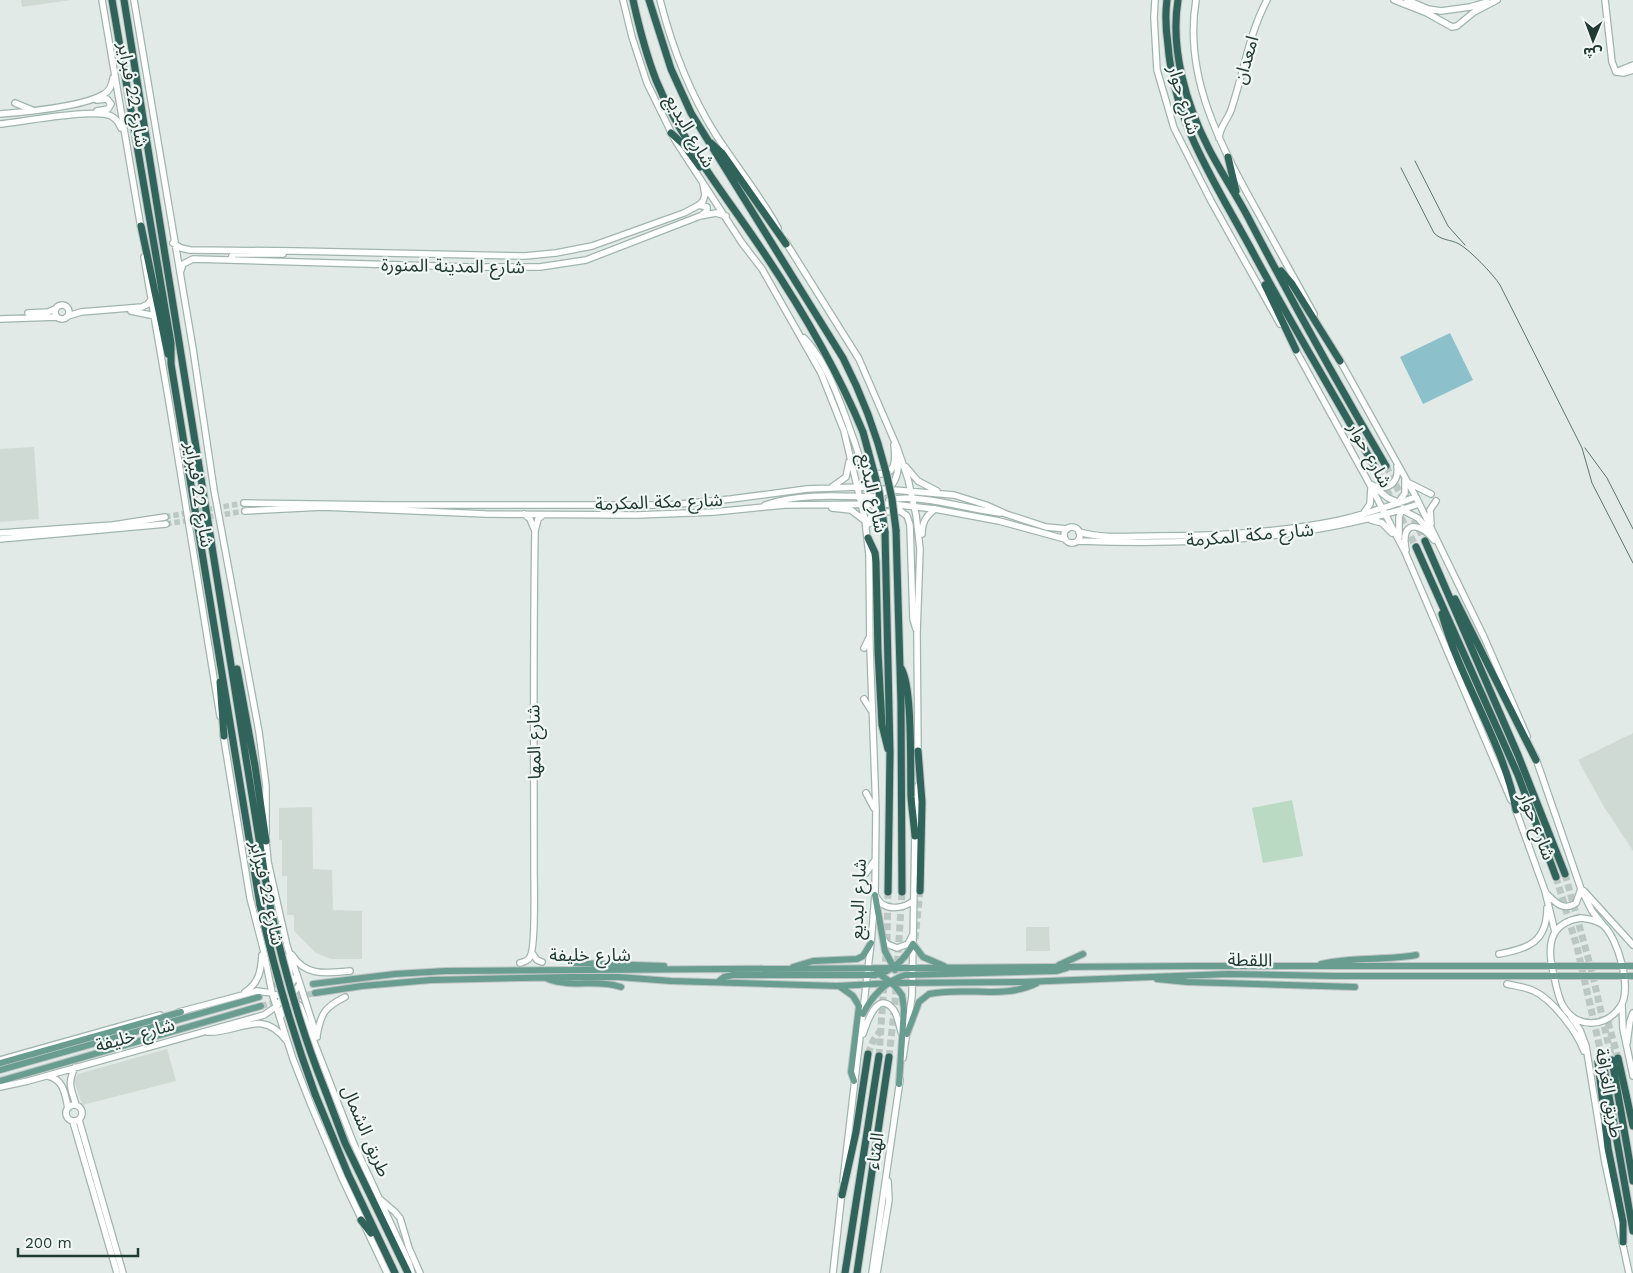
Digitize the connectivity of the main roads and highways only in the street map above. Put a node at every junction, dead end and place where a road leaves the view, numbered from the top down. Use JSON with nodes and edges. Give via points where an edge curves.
{"nodes":[{"id":1,"x":102,"y":0,"type":"edge"},
{"id":2,"x":112,"y":0,"type":"edge"},
{"id":3,"x":124,"y":0,"type":"edge"},
{"id":4,"x":134,"y":0,"type":"edge"},
{"id":5,"x":623,"y":0,"type":"edge"},
{"id":6,"x":633,"y":0,"type":"edge"},
{"id":7,"x":650,"y":0,"type":"edge"},
{"id":8,"x":660,"y":0,"type":"edge"},
{"id":9,"x":1155,"y":0,"type":"edge"},
{"id":10,"x":1167,"y":0,"type":"edge"},
{"id":11,"x":1178,"y":0,"type":"edge"},
{"id":12,"x":1196,"y":0,"type":"edge"},
{"id":13,"x":1267,"y":0,"type":"edge"},
{"id":14,"x":1394,"y":0,"type":"edge"},
{"id":15,"x":1407,"y":0,"type":"edge"},
{"id":16,"x":1492,"y":0,"type":"edge"},
{"id":17,"x":1497,"y":0,"type":"edge"},
{"id":18,"x":1605,"y":0,"type":"edge"},
{"id":19,"x":1456,"y":9,"type":"junction"},
{"id":20,"x":1448,"y":10,"type":"junction"},
{"id":21,"x":1462,"y":21,"type":"junction"},
{"id":22,"x":1445,"y":22,"type":"junction"},
{"id":23,"x":1633,"y":65,"type":"edge"},
{"id":24,"x":113,"y":66,"type":"junction"},
{"id":25,"x":1633,"y":70,"type":"edge"},
{"id":26,"x":1616,"y":72,"type":"junction"},
{"id":27,"x":15,"y":103,"type":"dead end"},
{"id":28,"x":69,"y":105,"type":"junction"},
{"id":29,"x":34,"y":110,"type":"junction"},
{"id":30,"x":0,"y":114,"type":"edge"},
{"id":31,"x":65,"y":116,"type":"junction"},
{"id":32,"x":1211,"y":119,"type":"junction"},
{"id":33,"x":1225,"y":119,"type":"junction"},
{"id":34,"x":0,"y":124,"type":"edge"},
{"id":35,"x":671,"y":133,"type":"junction"},
{"id":36,"x":125,"y":138,"type":"junction"},
{"id":37,"x":1219,"y":139,"type":"junction"},
{"id":38,"x":708,"y":141,"type":"junction"},
{"id":39,"x":1228,"y":157,"type":"junction"},
{"id":40,"x":712,"y":176,"type":"junction"},
{"id":41,"x":703,"y":182,"type":"junction"},
{"id":42,"x":1239,"y":201,"type":"junction"},
{"id":43,"x":699,"y":205,"type":"junction"},
{"id":44,"x":700,"y":216,"type":"junction"},
{"id":45,"x":726,"y":216,"type":"junction"},
{"id":46,"x":141,"y":226,"type":"junction"},
{"id":47,"x":174,"y":243,"type":"junction"},
{"id":48,"x":786,"y":244,"type":"junction"},
{"id":49,"x":295,"y":251,"type":"junction"},
{"id":50,"x":1268,"y":256,"type":"junction"},
{"id":51,"x":232,"y":260,"type":"junction"},
{"id":52,"x":1257,"y":261,"type":"junction"},
{"id":53,"x":180,"y":274,"type":"junction"},
{"id":54,"x":152,"y":298,"type":"junction"},
{"id":55,"x":55,"y":309,"type":"junction"},
{"id":56,"x":69,"y":309,"type":"junction"},
{"id":57,"x":126,"y":309,"type":"junction"},
{"id":58,"x":81,"y":312,"type":"junction"},
{"id":59,"x":0,"y":315,"type":"edge"},
{"id":60,"x":56,"y":316,"type":"junction"},
{"id":61,"x":68,"y":316,"type":"junction"},
{"id":62,"x":155,"y":316,"type":"junction"},
{"id":63,"x":0,"y":319,"type":"edge"},
{"id":64,"x":798,"y":331,"type":"junction"},
{"id":65,"x":1296,"y":350,"type":"junction"},
{"id":66,"x":1340,"y":361,"type":"junction"},
{"id":67,"x":171,"y":364,"type":"junction"},
{"id":68,"x":892,"y":434,"type":"junction"},
{"id":69,"x":898,"y":446,"type":"junction"},
{"id":70,"x":848,"y":450,"type":"junction"},
{"id":71,"x":859,"y":456,"type":"junction"},
{"id":72,"x":903,"y":462,"type":"junction"},
{"id":73,"x":1397,"y":463,"type":"junction"},
{"id":74,"x":1386,"y":466,"type":"tunnel mouth"},
{"id":75,"x":1377,"y":471,"type":"tunnel mouth"},
{"id":76,"x":1404,"y":475,"type":"junction"},
{"id":77,"x":1369,"y":482,"type":"junction"},
{"id":78,"x":1409,"y":483,"type":"junction"},
{"id":79,"x":829,"y":488,"type":"junction"},
{"id":80,"x":860,"y":488,"type":"junction"},
{"id":81,"x":879,"y":489,"type":"junction"},
{"id":82,"x":910,"y":490,"type":"junction"},
{"id":83,"x":888,"y":491,"type":"junction"},
{"id":84,"x":1431,"y":494,"type":"dead end"},
{"id":85,"x":954,"y":495,"type":"junction"},
{"id":86,"x":877,"y":496,"type":"junction"},
{"id":87,"x":860,"y":497,"type":"junction"},
{"id":88,"x":1416,"y":497,"type":"junction"},
{"id":89,"x":643,"y":499,"type":"dead end"},
{"id":90,"x":896,"y":499,"type":"junction"},
{"id":91,"x":912,"y":499,"type":"junction"},
{"id":92,"x":1436,"y":501,"type":"dead end"},
{"id":93,"x":1399,"y":502,"type":"junction"},
{"id":94,"x":244,"y":503,"type":"tunnel mouth"},
{"id":95,"x":885,"y":503,"type":"junction"},
{"id":96,"x":862,"y":504,"type":"junction"},
{"id":97,"x":1407,"y":504,"type":"junction"},
{"id":98,"x":1419,"y":504,"type":"junction"},
{"id":99,"x":636,"y":505,"type":"junction"},
{"id":100,"x":803,"y":505,"type":"junction"},
{"id":101,"x":912,"y":506,"type":"junction"},
{"id":102,"x":758,"y":507,"type":"junction"},
{"id":103,"x":935,"y":509,"type":"junction"},
{"id":104,"x":1393,"y":509,"type":"junction"},
{"id":105,"x":1402,"y":510,"type":"junction"},
{"id":106,"x":245,"y":511,"type":"tunnel mouth"},
{"id":107,"x":1384,"y":512,"type":"junction"},
{"id":108,"x":524,"y":514,"type":"junction"},
{"id":109,"x":1006,"y":514,"type":"junction"},
{"id":110,"x":543,"y":515,"type":"junction"},
{"id":111,"x":1361,"y":515,"type":"junction"},
{"id":112,"x":166,"y":517,"type":"tunnel mouth"},
{"id":113,"x":909,"y":519,"type":"junction"},
{"id":114,"x":1368,"y":519,"type":"junction"},
{"id":115,"x":865,"y":520,"type":"junction"},
{"id":116,"x":166,"y":524,"type":"tunnel mouth"},
{"id":117,"x":866,"y":528,"type":"junction"},
{"id":118,"x":1067,"y":528,"type":"junction"},
{"id":119,"x":535,"y":531,"type":"junction"},
{"id":120,"x":1080,"y":532,"type":"junction"},
{"id":121,"x":0,"y":533,"type":"edge"},
{"id":122,"x":1433,"y":534,"type":"junction"},
{"id":123,"x":24,"y":537,"type":"junction"},
{"id":124,"x":868,"y":538,"type":"junction"},
{"id":125,"x":0,"y":539,"type":"edge"},
{"id":126,"x":1065,"y":540,"type":"junction"},
{"id":127,"x":1078,"y":541,"type":"junction"},
{"id":128,"x":1425,"y":541,"type":"tunnel mouth"},
{"id":129,"x":1400,"y":542,"type":"junction"},
{"id":130,"x":0,"y":543,"type":"edge"},
{"id":131,"x":1416,"y":547,"type":"tunnel mouth"},
{"id":132,"x":1441,"y":550,"type":"junction"},
{"id":133,"x":1433,"y":558,"type":"junction"},
{"id":134,"x":1409,"y":562,"type":"junction"},
{"id":135,"x":920,"y":573,"type":"junction"},
{"id":136,"x":1437,"y":594,"type":"junction"},
{"id":137,"x":917,"y":633,"type":"junction"},
{"id":138,"x":869,"y":636,"type":"junction"},
{"id":139,"x":229,"y":645,"type":"junction"},
{"id":140,"x":864,"y":648,"type":"dead end"},
{"id":141,"x":219,"y":651,"type":"junction"},
{"id":142,"x":900,"y":666,"type":"junction"},
{"id":143,"x":864,"y":699,"type":"dead end"},
{"id":144,"x":872,"y":711,"type":"junction"},
{"id":145,"x":224,"y":736,"type":"junction"},
{"id":146,"x":918,"y":751,"type":"junction"},
{"id":147,"x":890,"y":753,"type":"junction"},
{"id":148,"x":1536,"y":760,"type":"junction"},
{"id":149,"x":866,"y":793,"type":"dead end"},
{"id":150,"x":1516,"y":810,"type":"junction"},
{"id":151,"x":876,"y":811,"type":"junction"},
{"id":152,"x":915,"y":836,"type":"junction"},
{"id":153,"x":266,"y":841,"type":"junction"},
{"id":154,"x":875,"y":860,"type":"junction"},
{"id":155,"x":866,"y":873,"type":"dead end"},
{"id":156,"x":1565,"y":874,"type":"tunnel mouth"},
{"id":157,"x":1556,"y":877,"type":"tunnel mouth"},
{"id":158,"x":1580,"y":887,"type":"junction"},
{"id":159,"x":920,"y":890,"type":"tunnel mouth"},
{"id":160,"x":1545,"y":891,"type":"junction"},
{"id":161,"x":888,"y":892,"type":"tunnel mouth"},
{"id":162,"x":902,"y":892,"type":"tunnel mouth"},
{"id":163,"x":875,"y":895,"type":"junction"},
{"id":164,"x":1547,"y":901,"type":"junction"},
{"id":165,"x":913,"y":902,"type":"junction"},
{"id":166,"x":1603,"y":925,"type":"junction"},
{"id":167,"x":1555,"y":932,"type":"junction"},
{"id":168,"x":913,"y":934,"type":"junction"},
{"id":169,"x":882,"y":935,"type":"junction"},
{"id":170,"x":284,"y":937,"type":"junction"},
{"id":171,"x":871,"y":943,"type":"junction"},
{"id":172,"x":262,"y":944,"type":"junction"},
{"id":173,"x":913,"y":944,"type":"junction"},
{"id":174,"x":1633,"y":945,"type":"edge"},
{"id":175,"x":286,"y":946,"type":"junction"},
{"id":176,"x":264,"y":952,"type":"junction"},
{"id":177,"x":532,"y":953,"type":"junction"},
{"id":178,"x":1083,"y":954,"type":"dead end"},
{"id":179,"x":1499,"y":954,"type":"dead end"},
{"id":180,"x":1416,"y":955,"type":"dead end"},
{"id":181,"x":542,"y":962,"type":"dead end"},
{"id":182,"x":520,"y":963,"type":"dead end"},
{"id":183,"x":573,"y":964,"type":"dead end"},
{"id":184,"x":1057,"y":966,"type":"junction"},
{"id":185,"x":1074,"y":966,"type":"junction"},
{"id":186,"x":1551,"y":966,"type":"junction"},
{"id":187,"x":1622,"y":966,"type":"junction"},
{"id":188,"x":1633,"y":966,"type":"edge"},
{"id":189,"x":1312,"y":967,"type":"junction"},
{"id":190,"x":868,"y":968,"type":"junction"},
{"id":191,"x":893,"y":968,"type":"junction"},
{"id":192,"x":950,"y":968,"type":"junction"},
{"id":193,"x":685,"y":969,"type":"junction"},
{"id":194,"x":790,"y":969,"type":"junction"},
{"id":195,"x":913,"y":971,"type":"junction"},
{"id":196,"x":350,"y":972,"type":"dead end"},
{"id":197,"x":879,"y":974,"type":"junction"},
{"id":198,"x":297,"y":975,"type":"junction"},
{"id":199,"x":867,"y":975,"type":"junction"},
{"id":200,"x":901,"y":976,"type":"junction"},
{"id":201,"x":1554,"y":976,"type":"junction"},
{"id":202,"x":1624,"y":976,"type":"junction"},
{"id":203,"x":1633,"y":976,"type":"edge"},
{"id":204,"x":1144,"y":977,"type":"junction"},
{"id":205,"x":544,"y":978,"type":"junction"},
{"id":206,"x":269,"y":980,"type":"junction"},
{"id":207,"x":718,"y":981,"type":"junction"},
{"id":208,"x":1041,"y":981,"type":"junction"},
{"id":209,"x":891,"y":983,"type":"junction"},
{"id":210,"x":912,"y":983,"type":"junction"},
{"id":211,"x":300,"y":984,"type":"junction"},
{"id":212,"x":314,"y":984,"type":"tunnel mouth"},
{"id":213,"x":866,"y":984,"type":"junction"},
{"id":214,"x":1507,"y":984,"type":"dead end"},
{"id":215,"x":1297,"y":985,"type":"junction"},
{"id":216,"x":838,"y":986,"type":"junction"},
{"id":217,"x":621,"y":987,"type":"dead end"},
{"id":218,"x":1355,"y":987,"type":"dead end"},
{"id":219,"x":1311,"y":991,"type":"dead end"},
{"id":220,"x":272,"y":993,"type":"junction"},
{"id":221,"x":290,"y":993,"type":"junction"},
{"id":222,"x":315,"y":993,"type":"tunnel mouth"},
{"id":223,"x":236,"y":997,"type":"junction"},
{"id":224,"x":345,"y":997,"type":"dead end"},
{"id":225,"x":259,"y":998,"type":"tunnel mouth"},
{"id":226,"x":305,"y":998,"type":"junction"},
{"id":227,"x":286,"y":999,"type":"junction"},
{"id":228,"x":1622,"y":1004,"type":"junction"},
{"id":229,"x":261,"y":1006,"type":"tunnel mouth"},
{"id":230,"x":277,"y":1006,"type":"junction"},
{"id":231,"x":1567,"y":1011,"type":"junction"},
{"id":232,"x":181,"y":1012,"type":"junction"},
{"id":233,"x":304,"y":1012,"type":"junction"},
{"id":234,"x":1633,"y":1012,"type":"edge"},
{"id":235,"x":863,"y":1014,"type":"junction"},
{"id":236,"x":280,"y":1018,"type":"junction"},
{"id":237,"x":200,"y":1032,"type":"junction"},
{"id":238,"x":904,"y":1034,"type":"junction"},
{"id":239,"x":317,"y":1037,"type":"junction"},
{"id":240,"x":288,"y":1043,"type":"junction"},
{"id":241,"x":1627,"y":1047,"type":"junction"},
{"id":242,"x":316,"y":1048,"type":"junction"},
{"id":243,"x":859,"y":1049,"type":"junction"},
{"id":244,"x":868,"y":1054,"type":"tunnel mouth"},
{"id":245,"x":878,"y":1056,"type":"tunnel mouth"},
{"id":246,"x":889,"y":1057,"type":"tunnel mouth"},
{"id":247,"x":0,"y":1060,"type":"edge"},
{"id":248,"x":0,"y":1064,"type":"edge"},
{"id":249,"x":75,"y":1067,"type":"junction"},
{"id":250,"x":1591,"y":1068,"type":"junction"},
{"id":251,"x":0,"y":1070,"type":"edge"},
{"id":252,"x":46,"y":1076,"type":"junction"},
{"id":253,"x":1633,"y":1076,"type":"edge"},
{"id":254,"x":0,"y":1081,"type":"edge"},
{"id":255,"x":854,"y":1081,"type":"junction"},
{"id":256,"x":899,"y":1084,"type":"joint"},
{"id":257,"x":0,"y":1087,"type":"edge"},
{"id":258,"x":325,"y":1090,"type":"joint"},
{"id":259,"x":315,"y":1094,"type":"joint"},
{"id":260,"x":76,"y":1105,"type":"junction"},
{"id":261,"x":68,"y":1108,"type":"junction"},
{"id":262,"x":76,"y":1121,"type":"junction"},
{"id":263,"x":1633,"y":1126,"type":"edge"},
{"id":264,"x":886,"y":1176,"type":"junction"},
{"id":265,"x":1633,"y":1181,"type":"edge"},
{"id":266,"x":842,"y":1195,"type":"junction"},
{"id":267,"x":379,"y":1198,"type":"junction"},
{"id":268,"x":361,"y":1220,"type":"junction"},
{"id":269,"x":1633,"y":1231,"type":"edge"},
{"id":270,"x":1622,"y":1242,"type":"junction"},
{"id":271,"x":409,"y":1248,"type":"junction"},
{"id":272,"x":859,"y":1263,"type":"junction"},
{"id":273,"x":117,"y":1273,"type":"edge"},
{"id":274,"x":123,"y":1273,"type":"edge"},
{"id":275,"x":387,"y":1273,"type":"edge"},
{"id":276,"x":393,"y":1273,"type":"edge"},
{"id":277,"x":410,"y":1273,"type":"edge"},
{"id":278,"x":420,"y":1273,"type":"edge"},
{"id":279,"x":833,"y":1273,"type":"edge"},
{"id":280,"x":845,"y":1273,"type":"edge"},
{"id":281,"x":857,"y":1273,"type":"edge"},
{"id":282,"x":862,"y":1273,"type":"edge"},
{"id":283,"x":872,"y":1273,"type":"edge"},
{"id":284,"x":878,"y":1273,"type":"edge"},
{"id":285,"x":1628,"y":1273,"type":"edge"}],
"edges":[{"from":1,"to":24,"type":"main road","name":"شارع 22 فبراير"},
{"from":2,"to":67,"type":"highway","name":"شارع 22 فبراير","via":[[171,343]]},
{"from":3,"to":139,"type":"highway","name":"شارع 22 فبراير"},
{"from":4,"to":47,"type":"main road","name":"شارع 22 فبراير"},
{"from":5,"to":35,"type":"main road","name":"شارع البديع","via":[[642,69]]},
{"from":6,"to":40,"type":"highway","name":"شارع البديع","via":[[657,81],[686,137]]},
{"from":7,"to":38,"type":"highway","name":"شارع البديع","via":[[672,69],[691,113]]},
{"from":8,"to":48,"type":"main road","name":"شارع البديع","via":[[695,96],[716,135],[767,208]]},
{"from":9,"to":65,"type":"main road","name":"شارع حوار","via":[[1157,70],[1174,128],[1211,201]]},
{"from":10,"to":52,"type":"highway","name":"شارع حوار","via":[[1169,60],[1180,109],[1198,152]]},
{"from":11,"to":42,"type":"highway","name":"شارع حوار","via":[[1179,58],[1190,106],[1208,147]]},
{"from":12,"to":32,"type":"main road","name":"شارع حوار","via":[[1192,20],[1193,47],[1201,91]]},
{"from":13,"to":33,"type":"main road","name":"امعدان","via":[[1252,35],[1233,106]]},
{"from":14,"to":22,"type":"main road"},
{"from":15,"to":20,"type":"main road","via":[[1428,9]]},
{"from":16,"to":19,"type":"main road"},
{"from":17,"to":21,"type":"main road"},
{"from":18,"to":26,"type":"main road"},
{"from":19,"to":20,"type":"main road"},
{"from":19,"to":21,"type":"main road","via":[[1462,15]]},
{"from":20,"to":22,"type":"main road"},
{"from":21,"to":22,"type":"main road","via":[[1455,26]]},
{"from":23,"to":26,"type":"main road"},
{"from":24,"to":28,"type":"main road","via":[[113,80],[107,92]]},
{"from":24,"to":36,"type":"main road","name":"شارع 22 فبراير"},
{"from":25,"to":26,"type":"main road"},
{"from":27,"to":29,"type":"main road"},
{"from":28,"to":29,"type":"main road"},
{"from":28,"to":31,"type":"main road","via":[[105,98],[112,104],[106,110]]},
{"from":29,"to":30,"type":"main road"},
{"from":31,"to":34,"type":"main road"},
{"from":31,"to":36,"type":"main road","via":[[109,115],[117,121]]},
{"from":32,"to":33,"type":"main road"},
{"from":32,"to":37,"type":"main road","name":"شارع حوار"},
{"from":33,"to":37,"type":"main road","name":"امعدان"},
{"from":35,"to":40,"type":"highway","via":[[702,170]]},
{"from":35,"to":41,"type":"main road","name":"شارع البديع"},
{"from":36,"to":46,"type":"main road","name":"شارع 22 فبراير"},
{"from":37,"to":39,"type":"main road","name":"شارع حوار"},
{"from":38,"to":48,"type":"highway","via":[[722,152]]},
{"from":38,"to":142,"type":"highway","name":"شارع البديع","bridge":true,"via":[[834,342],[855,381],[874,431],[890,486],[896,530]]},
{"from":39,"to":42,"type":"highway"},
{"from":39,"to":66,"type":"main road","name":"شارع حوار"},
{"from":40,"to":147,"type":"highway","name":"شارع البديع","bridge":true,"via":[[813,330],[863,432],[885,532]]},
{"from":41,"to":43,"type":"main road","via":[[705,198]]},
{"from":41,"to":45,"type":"main road","name":"شارع البديع"},
{"from":42,"to":50,"type":"highway","name":"شارع حوار"},
{"from":43,"to":44,"type":"main road","via":[[707,209]]},
{"from":43,"to":49,"type":"main road","name":"شارع المدينة المنورة","via":[[606,242],[549,254]]},
{"from":44,"to":45,"type":"main road","name":"شارع المدينة المنورة","via":[[713,213]]},
{"from":44,"to":51,"type":"main road","name":"شارع المدينة المنورة","via":[[586,260],[540,267]]},
{"from":45,"to":64,"type":"main road","name":"شارع البديع"},
{"from":46,"to":54,"type":"main road","name":"شارع 22 فبراير"},
{"from":46,"to":67,"type":"highway"},
{"from":47,"to":49,"type":"main road","name":"شارع المدينة المنورة","via":[[190,250]]},
{"from":47,"to":53,"type":"main road","name":"شارع 22 فبراير"},
{"from":48,"to":68,"type":"main road","name":"شارع البديع","via":[[856,354]]},
{"from":49,"to":51,"type":"main road","via":[[272,255],[234,254]]},
{"from":50,"to":66,"type":"highway","via":[[1292,284]]},
{"from":50,"to":74,"type":"highway","name":"شارع حوار"},
{"from":51,"to":53,"type":"main road","name":"شارع المدينة المنورة","via":[[189,260],[183,264]]},
{"from":52,"to":65,"type":"highway"},
{"from":52,"to":75,"type":"highway","name":"شارع حوار"},
{"from":53,"to":153,"type":"main road","name":"شارع 22 فبراير","via":[[214,490],[259,732],[266,786]]},
{"from":54,"to":57,"type":"main road","via":[[145,306]]},
{"from":54,"to":62,"type":"main road","name":"شارع 22 فبراير"},
{"from":55,"to":56,"type":"main road","via":[[63,304]]},
{"from":55,"to":59,"type":"main road"},
{"from":55,"to":60,"type":"main road"},
{"from":56,"to":58,"type":"main road"},
{"from":56,"to":61,"type":"main road"},
{"from":57,"to":58,"type":"main road"},
{"from":57,"to":62,"type":"main road"},
{"from":58,"to":61,"type":"main road"},
{"from":60,"to":61,"type":"main road","via":[[62,319]]},
{"from":60,"to":63,"type":"main road"},
{"from":62,"to":145,"type":"main road","name":"شارع 22 فبراير"},
{"from":64,"to":70,"type":"main road","name":"شارع البديع","via":[[826,382]]},
{"from":64,"to":71,"type":"main road","via":[[816,353],[834,389]]},
{"from":65,"to":77,"type":"main road","name":"شارع حوار"},
{"from":66,"to":73,"type":"main road","name":"شارع حوار"},
{"from":67,"to":141,"type":"highway","name":"شارع 22 فبراير"},
{"from":68,"to":69,"type":"main road","name":"شارع البديع"},
{"from":68,"to":71,"type":"main road","via":[[896,460],[886,474],[869,470]]},
{"from":69,"to":72,"type":"main road","name":"شارع البديع"},
{"from":69,"to":83,"type":"main road","via":[[899,470]]},
{"from":70,"to":79,"type":"main road","via":[[850,466],[846,477]]},
{"from":70,"to":80,"type":"main road","name":"شارع البديع"},
{"from":71,"to":81,"type":"main road","via":[[865,474]]},
{"from":72,"to":82,"type":"main road","name":"شارع البديع"},
{"from":72,"to":85,"type":"main road","via":[[918,481]]},
{"from":73,"to":76,"type":"main road","name":"شارع حوار"},
{"from":73,"to":77,"type":"main road","via":[[1396,481],[1391,485],[1381,487]]},
{"from":76,"to":78,"type":"main road","name":"شارع حوار"},
{"from":76,"to":93,"type":"main road","via":[[1405,492]]},
{"from":77,"to":93,"type":"main road","via":[[1388,498]]},
{"from":77,"to":107,"type":"main road","name":"شارع حوار"},
{"from":77,"to":111,"type":"main road","via":[[1372,492],[1370,504]]},
{"from":78,"to":84,"type":"main road"},
{"from":78,"to":88,"type":"main road","name":"شارع حوار"},
{"from":79,"to":80,"type":"main road","name":"شارع مكة المكرمة"},
{"from":79,"to":99,"type":"main road","name":"شارع مكة المكرمة","via":[[708,502]]},
{"from":80,"to":81,"type":"main road","name":"شارع مكة المكرمة"},
{"from":80,"to":86,"type":"main road"},
{"from":80,"to":87,"type":"main road","name":"شارع البديع"},
{"from":81,"to":83,"type":"main road","name":"شارع مكة المكرمة"},
{"from":82,"to":83,"type":"main road","name":"شارع مكة المكرمة"},
{"from":82,"to":85,"type":"main road","name":"شارع مكة المكرمة"},
{"from":82,"to":91,"type":"main road","name":"شارع البديع"},
{"from":83,"to":86,"type":"main road"},
{"from":83,"to":90,"type":"main road"},
{"from":85,"to":109,"type":"main road","name":"شارع مكة المكرمة"},
{"from":86,"to":87,"type":"main road"},
{"from":86,"to":95,"type":"main road"},
{"from":87,"to":96,"type":"main road","name":"شارع البديع"},
{"from":87,"to":102,"type":"main road","via":[[804,497]]},
{"from":88,"to":93,"type":"main road","name":"شارع مكة المكرمة"},
{"from":88,"to":97,"type":"main road"},
{"from":88,"to":98,"type":"main road","name":"شارع حوار"},
{"from":89,"to":99,"type":"main road"},
{"from":90,"to":91,"type":"main road"},
{"from":90,"to":95,"type":"main road"},
{"from":90,"to":101,"type":"main road"},
{"from":91,"to":101,"type":"main road","name":"شارع البديع"},
{"from":91,"to":109,"type":"main road"},
{"from":92,"to":122,"type":"main road","via":[[1430,510]]},
{"from":93,"to":97,"type":"main road"},
{"from":93,"to":104,"type":"main road"},
{"from":93,"to":107,"type":"main road","name":"شارع مكة المكرمة"},
{"from":94,"to":99,"type":"main road","name":"شارع مكة المكرمة"},
{"from":95,"to":96,"type":"main road","name":"شارع مكة المكرمة"},
{"from":95,"to":101,"type":"main road","name":"شارع مكة المكرمة"},
{"from":95,"to":113,"type":"main road","via":[[904,512]]},
{"from":95,"to":117,"type":"main road","via":[[872,514]]},
{"from":96,"to":100,"type":"main road","name":"شارع مكة المكرمة"},
{"from":96,"to":115,"type":"main road","name":"شارع البديع"},
{"from":97,"to":98,"type":"main road"},
{"from":97,"to":105,"type":"main road"},
{"from":98,"to":105,"type":"main road","name":"شارع مكة المكرمة"},
{"from":98,"to":122,"type":"main road","name":"شارع حوار"},
{"from":100,"to":102,"type":"main road","name":"شارع مكة المكرمة"},
{"from":100,"to":115,"type":"main road","via":[[851,510]]},
{"from":101,"to":103,"type":"main road","name":"شارع مكة المكرمة"},
{"from":101,"to":135,"type":"main road","name":"شارع البديع","via":[[919,538]]},
{"from":102,"to":110,"type":"main road","name":"شارع مكة المكرمة","via":[[674,514]]},
{"from":103,"to":126,"type":"main road","name":"شارع مكة المكرمة","via":[[999,521]]},
{"from":103,"to":135,"type":"main road","via":[[922,524]]},
{"from":104,"to":105,"type":"main road"},
{"from":104,"to":107,"type":"main road"},
{"from":105,"to":107,"type":"main road","name":"شارع مكة المكرمة"},
{"from":105,"to":129,"type":"main road","via":[[1398,528]]},
{"from":105,"to":132,"type":"main road","via":[[1423,522]]},
{"from":106,"to":108,"type":"main road","name":"شارع مكة المكرمة","via":[[324,507]]},
{"from":107,"to":111,"type":"main road","name":"شارع مكة المكرمة"},
{"from":107,"to":114,"type":"main road","name":"شارع مكة المكرمة"},
{"from":107,"to":129,"type":"main road","name":"شارع حوار"},
{"from":108,"to":110,"type":"main road","name":"شارع مكة المكرمة"},
{"from":108,"to":119,"type":"main road"},
{"from":109,"to":118,"type":"main road","name":"شارع مكة المكرمة","via":[[1046,527]]},
{"from":110,"to":119,"type":"main road","name":"شارع المها"},
{"from":111,"to":120,"type":"main road","name":"شارع مكة المكرمة","via":[[1287,529],[1217,535],[1097,535]]},
{"from":112,"to":121,"type":"main road","via":[[113,525]]},
{"from":113,"to":124,"type":"main road","via":[[895,511],[879,514],[871,522]]},
{"from":113,"to":137,"type":"main road","via":[[913,619]]},
{"from":114,"to":127,"type":"main road","name":"شارع مكة المكرمة","via":[[1330,528],[1232,540]]},
{"from":114,"to":129,"type":"main road","via":[[1382,523]]},
{"from":115,"to":117,"type":"main road","name":"شارع البديع"},
{"from":116,"to":123,"type":"main road"},
{"from":117,"to":124,"type":"main road","name":"شارع البديع"},
{"from":118,"to":120,"type":"main road","via":[[1073,527]]},
{"from":118,"to":126,"type":"main road"},
{"from":119,"to":177,"type":"main road","name":"شارع المها"},
{"from":120,"to":127,"type":"main road"},
{"from":122,"to":132,"type":"main road","name":"شارع حوار"},
{"from":123,"to":125,"type":"main road"},
{"from":123,"to":130,"type":"main road"},
{"from":124,"to":138,"type":"main road","name":"شارع البديع"},
{"from":124,"to":147,"type":"highway","via":[[876,562],[882,725]]},
{"from":126,"to":127,"type":"main road","via":[[1070,544]]},
{"from":128,"to":133,"type":"highway","name":"شارع حوار"},
{"from":129,"to":134,"type":"main road","name":"شارع حوار"},
{"from":131,"to":136,"type":"highway","name":"شارع حوار"},
{"from":132,"to":134,"type":"main road","via":[[1424,529],[1411,528],[1404,540]]},
{"from":132,"to":148,"type":"main road","name":"شارع حوار","via":[[1488,644]]},
{"from":133,"to":148,"type":"highway"},
{"from":133,"to":156,"type":"highway","name":"شارع حوار"},
{"from":134,"to":150,"type":"main road","name":"شارع حوار"},
{"from":135,"to":137,"type":"main road","name":"شارع البديع"},
{"from":136,"to":150,"type":"highway","via":[[1446,628],[1502,763]]},
{"from":136,"to":157,"type":"highway","name":"شارع حوار","via":[[1518,774]]},
{"from":137,"to":146,"type":"main road","name":"شارع البديع"},
{"from":138,"to":140,"type":"main road"},
{"from":138,"to":144,"type":"main road","name":"شارع البديع"},
{"from":139,"to":153,"type":"highway","via":[[246,712]]},
{"from":139,"to":258,"type":"highway","name":"شارع 22 فبراير","bridge":true,"via":[[280,954],[306,1044]]},
{"from":141,"to":145,"type":"highway"},
{"from":141,"to":259,"type":"highway","name":"شارع 22 فبراير","bridge":true,"via":[[260,904],[285,1004]]},
{"from":142,"to":152,"type":"highway","via":[[908,698]]},
{"from":142,"to":162,"type":"highway","name":"شارع البديع"},
{"from":143,"to":144,"type":"main road"},
{"from":144,"to":151,"type":"main road","name":"شارع البديع"},
{"from":145,"to":172,"type":"main road","name":"شارع 22 فبراير","via":[[250,898]]},
{"from":146,"to":152,"type":"main road","name":"شارع البديع"},
{"from":146,"to":159,"type":"highway","via":[[922,802]]},
{"from":147,"to":161,"type":"highway","name":"شارع البديع"},
{"from":148,"to":158,"type":"main road","name":"شارع حوار"},
{"from":149,"to":151,"type":"main road"},
{"from":150,"to":160,"type":"main road","name":"شارع حوار"},
{"from":151,"to":154,"type":"main road","name":"شارع البديع"},
{"from":152,"to":165,"type":"main road","name":"شارع البديع"},
{"from":153,"to":170,"type":"main road","name":"شارع 22 فبراير","via":[[272,887]]},
{"from":154,"to":155,"type":"main road"},
{"from":154,"to":163,"type":"main road","name":"شارع البديع"},
{"from":158,"to":160,"type":"main road","via":[[1576,903],[1568,907],[1558,905]]},
{"from":158,"to":166,"type":"main road","name":"شارع حوار","via":[[1592,912]]},
{"from":158,"to":174,"type":"main road"},
{"from":160,"to":164,"type":"main road","name":"شارع حوار"},
{"from":163,"to":165,"type":"main road","via":[[886,906],[906,906]]},
{"from":163,"to":169,"type":"main road"},
{"from":163,"to":171,"type":"main road","name":"شارع البديع"},
{"from":164,"to":167,"type":"main road","name":"شارع حوار"},
{"from":164,"to":179,"type":"main road","via":[[1544,928],[1537,940],[1524,949]]},
{"from":165,"to":168,"type":"main road","name":"شارع البديع"},
{"from":166,"to":167,"type":"main road","via":[[1582,918],[1567,922]]},
{"from":166,"to":187,"type":"main road","name":"شارع حوار","via":[[1615,942]]},
{"from":167,"to":186,"type":"main road","name":"طريق الغرافة","via":[[1550,942]]},
{"from":168,"to":169,"type":"main road","via":[[908,944],[898,948],[887,944]]},
{"from":168,"to":173,"type":"main road","name":"شارع البديع"},
{"from":169,"to":191,"type":"main road"},
{"from":170,"to":175,"type":"main road","name":"شارع 22 فبراير"},
{"from":170,"to":196,"type":"main road","via":[[293,956],[305,969],[321,973]]},
{"from":171,"to":190,"type":"main road","name":"شارع البديع"},
{"from":171,"to":194,"type":"main road","via":[[863,956],[857,959],[808,962]]},
{"from":172,"to":176,"type":"main road","name":"شارع 22 فبراير"},
{"from":172,"to":223,"type":"main road","via":[[258,978],[248,990]]},
{"from":173,"to":191,"type":"main road"},
{"from":173,"to":192,"type":"main road","via":[[923,957]]},
{"from":173,"to":195,"type":"main road","name":"شارع البديع"},
{"from":175,"to":176,"type":"main road","via":[[292,979],[286,986],[277,983]]},
{"from":175,"to":198,"type":"main road","name":"شارع 22 فبراير"},
{"from":176,"to":206,"type":"main road","name":"شارع 22 فبراير"},
{"from":177,"to":181,"type":"main road"},
{"from":177,"to":182,"type":"main road","via":[[530,958]]},
{"from":178,"to":184,"type":"main road"},
{"from":180,"to":189,"type":"main road","via":[[1335,961]]},
{"from":183,"to":193,"type":"main road","via":[[656,965]]},
{"from":184,"to":185,"type":"main road","name":"اللقطة"},
{"from":184,"to":192,"type":"main road","name":"اللقطة"},
{"from":185,"to":189,"type":"main road","name":"اللقطة"},
{"from":185,"to":195,"type":"main road","via":[[1057,971]]},
{"from":186,"to":187,"type":"main road","name":"اللقطة"},
{"from":186,"to":189,"type":"main road","name":"اللقطة"},
{"from":186,"to":201,"type":"main road","name":"طريق الغرافة"},
{"from":187,"to":188,"type":"main road","name":"اللقطة"},
{"from":187,"to":202,"type":"main road","name":"طريق الغرافة"},
{"from":190,"to":191,"type":"main road","name":"اللقطة"},
{"from":190,"to":194,"type":"main road","name":"شارع خليفة"},
{"from":190,"to":197,"type":"main road"},
{"from":190,"to":199,"type":"main road","name":"شارع البديع"},
{"from":191,"to":195,"type":"main road","name":"اللقطة"},
{"from":191,"to":197,"type":"main road"},
{"from":191,"to":200,"type":"main road"},
{"from":192,"to":195,"type":"main road","name":"اللقطة"},
{"from":193,"to":194,"type":"main road","name":"شارع خليفة"},
{"from":193,"to":212,"type":"main road","name":"شارع خليفة","via":[[446,971]]},
{"from":195,"to":200,"type":"main road"},
{"from":195,"to":210,"type":"main road","name":"شارع البديع"},
{"from":197,"to":199,"type":"main road"},
{"from":197,"to":209,"type":"main road"},
{"from":198,"to":211,"type":"main road","name":"شارع 22 فبراير"},
{"from":198,"to":221,"type":"main road"},
{"from":199,"to":207,"type":"main road","via":[[733,975]]},
{"from":199,"to":213,"type":"main road","name":"شارع البديع"},
{"from":200,"to":209,"type":"main road"},
{"from":200,"to":210,"type":"main road"},
{"from":201,"to":202,"type":"main road","name":"اللقطة"},
{"from":201,"to":204,"type":"main road","name":"اللقطة","via":[[1228,974]]},
{"from":201,"to":231,"type":"main road","name":"طريق الغرافة"},
{"from":202,"to":203,"type":"main road","name":"اللقطة"},
{"from":202,"to":228,"type":"main road","name":"طريق الغرافة"},
{"from":204,"to":208,"type":"main road","name":"اللقطة"},
{"from":204,"to":215,"type":"main road","via":[[1179,982]]},
{"from":205,"to":207,"type":"main road","name":"شارع خليفة"},
{"from":205,"to":217,"type":"main road","via":[[559,983]]},
{"from":205,"to":222,"type":"main road","name":"شارع خليفة","via":[[431,980]]},
{"from":206,"to":220,"type":"main road","name":"شارع 22 فبراير"},
{"from":206,"to":221,"type":"main road"},
{"from":207,"to":216,"type":"main road","name":"شارع خليفة"},
{"from":208,"to":210,"type":"main road","name":"اللقطة"},
{"from":208,"to":238,"type":"main road","via":[[1008,991],[929,994],[919,1002]]},
{"from":209,"to":210,"type":"main road","name":"اللقطة"},
{"from":209,"to":213,"type":"main road","name":"اللقطة"},
{"from":209,"to":235,"type":"main road","via":[[875,995]]},
{"from":209,"to":238,"type":"main road","via":[[902,995]]},
{"from":210,"to":238,"type":"main road","name":"شارع البديع"},
{"from":211,"to":221,"type":"main road"},
{"from":211,"to":226,"type":"main road","name":"شارع 22 فبراير"},
{"from":213,"to":216,"type":"main road","name":"شارع خليفة"},
{"from":213,"to":235,"type":"main road","name":"شارع البديع"},
{"from":214,"to":250,"type":"main road","via":[[1533,990],[1547,1000],[1579,1040]]},
{"from":215,"to":218,"type":"main road"},
{"from":215,"to":219,"type":"main road"},
{"from":216,"to":255,"type":"main road","via":[[853,996],[859,1006],[851,1072]]},
{"from":220,"to":223,"type":"main road","name":"شارع خليفة","via":[[257,991]]},
{"from":220,"to":227,"type":"main road"},
{"from":220,"to":230,"type":"main road","name":"شارع 22 فبراير"},
{"from":221,"to":226,"type":"main road"},
{"from":221,"to":227,"type":"main road"},
{"from":223,"to":232,"type":"main road","name":"شارع خليفة"},
{"from":224,"to":239,"type":"main road","via":[[325,1010]]},
{"from":225,"to":251,"type":"main road","name":"شارع خليفة"},
{"from":226,"to":239,"type":"main road","name":"شارع 22 فبراير"},
{"from":227,"to":230,"type":"main road"},
{"from":227,"to":233,"type":"main road","via":[[298,1003]]},
{"from":227,"to":236,"type":"main road"},
{"from":228,"to":231,"type":"main road","via":[[1611,1018],[1598,1023],[1582,1021]]},
{"from":228,"to":241,"type":"main road","name":"طريق الغرافة"},
{"from":229,"to":254,"type":"main road","name":"شارع خليفة"},
{"from":230,"to":236,"type":"main road","name":"شارع 22 فبراير"},
{"from":230,"to":237,"type":"main road","name":"شارع خليفة","via":[[264,1015]]},
{"from":231,"to":250,"type":"main road","name":"طريق الغرافة","via":[[1584,1040]]},
{"from":232,"to":247,"type":"main road","name":"شارع خليفة","via":[[144,1019]]},
{"from":232,"to":248,"type":"main road"},
{"from":233,"to":236,"type":"main road","via":[[290,1010]]},
{"from":233,"to":242,"type":"main road","name":"طريق الشمال"},
{"from":234,"to":241,"type":"main road"},
{"from":235,"to":243,"type":"main road","name":"شارع البديع"},
{"from":236,"to":240,"type":"main road"},
{"from":237,"to":240,"type":"main road","via":[[215,1033],[263,1023],[277,1030]]},
{"from":237,"to":249,"type":"main road","name":"شارع خليفة"},
{"from":238,"to":243,"type":"main road","via":[[894,1009],[887,1004],[878,1005],[868,1020]]},
{"from":238,"to":256,"type":"main road"},
{"from":239,"to":242,"type":"main road"},
{"from":240,"to":268,"type":"main road","via":[[310,1105]]},
{"from":241,"to":253,"type":"main road","name":"طريق الغرافة"},
{"from":242,"to":267,"type":"main road","name":"طريق الشمال"},
{"from":243,"to":255,"type":"main road","name":"الهناء"},
{"from":244,"to":266,"type":"highway"},
{"from":245,"to":280,"type":"highway","name":"الهناء"},
{"from":246,"to":272,"type":"highway","name":"الهناء"},
{"from":249,"to":252,"type":"main road","name":"شارع خليفة"},
{"from":249,"to":260,"type":"main road","via":[[70,1084]]},
{"from":250,"to":270,"type":"main road","name":"طريق الغرافة"},
{"from":252,"to":257,"type":"main road","name":"شارع خليفة"},
{"from":252,"to":261,"type":"main road","via":[[62,1084]]},
{"from":255,"to":266,"type":"main road","name":"الهناء"},
{"from":256,"to":264,"type":"main road","name":"الهناء"},
{"from":258,"to":277,"type":"highway","name":"طريق الشمال","via":[[344,1143]]},
{"from":259,"to":276,"type":"highway","name":"طريق الشمال"},
{"from":260,"to":261,"type":"main road"},
{"from":260,"to":262,"type":"main road","via":[[82,1115]]},
{"from":261,"to":262,"type":"main road","via":[[66,1117]]},
{"from":262,"to":273,"type":"main road"},
{"from":262,"to":274,"type":"main road"},
{"from":263,"to":265,"type":"highway","name":"طريق الغرافة","via":[[1615,1059]]},
{"from":264,"to":283,"type":"main road","name":"الهناء"},
{"from":264,"to":284,"type":"main road","via":[[889,1200]]},
{"from":266,"to":279,"type":"main road","name":"الهناء"},
{"from":267,"to":271,"type":"main road","name":"طريق الشمال","via":[[398,1216]]},
{"from":267,"to":277,"type":"main road"},
{"from":268,"to":275,"type":"main road"},
{"from":268,"to":276,"type":"highway"},
{"from":269,"to":270,"type":"highway","name":"طريق الغرافة","via":[[1600,1062],[1608,1148],[1623,1222]]},
{"from":270,"to":285,"type":"main road","name":"طريق الغرافة"},
{"from":271,"to":277,"type":"main road"},
{"from":271,"to":278,"type":"main road","name":"طريق الشمال"},
{"from":272,"to":281,"type":"highway","name":"الهناء"},
{"from":272,"to":282,"type":"highway"}]}
